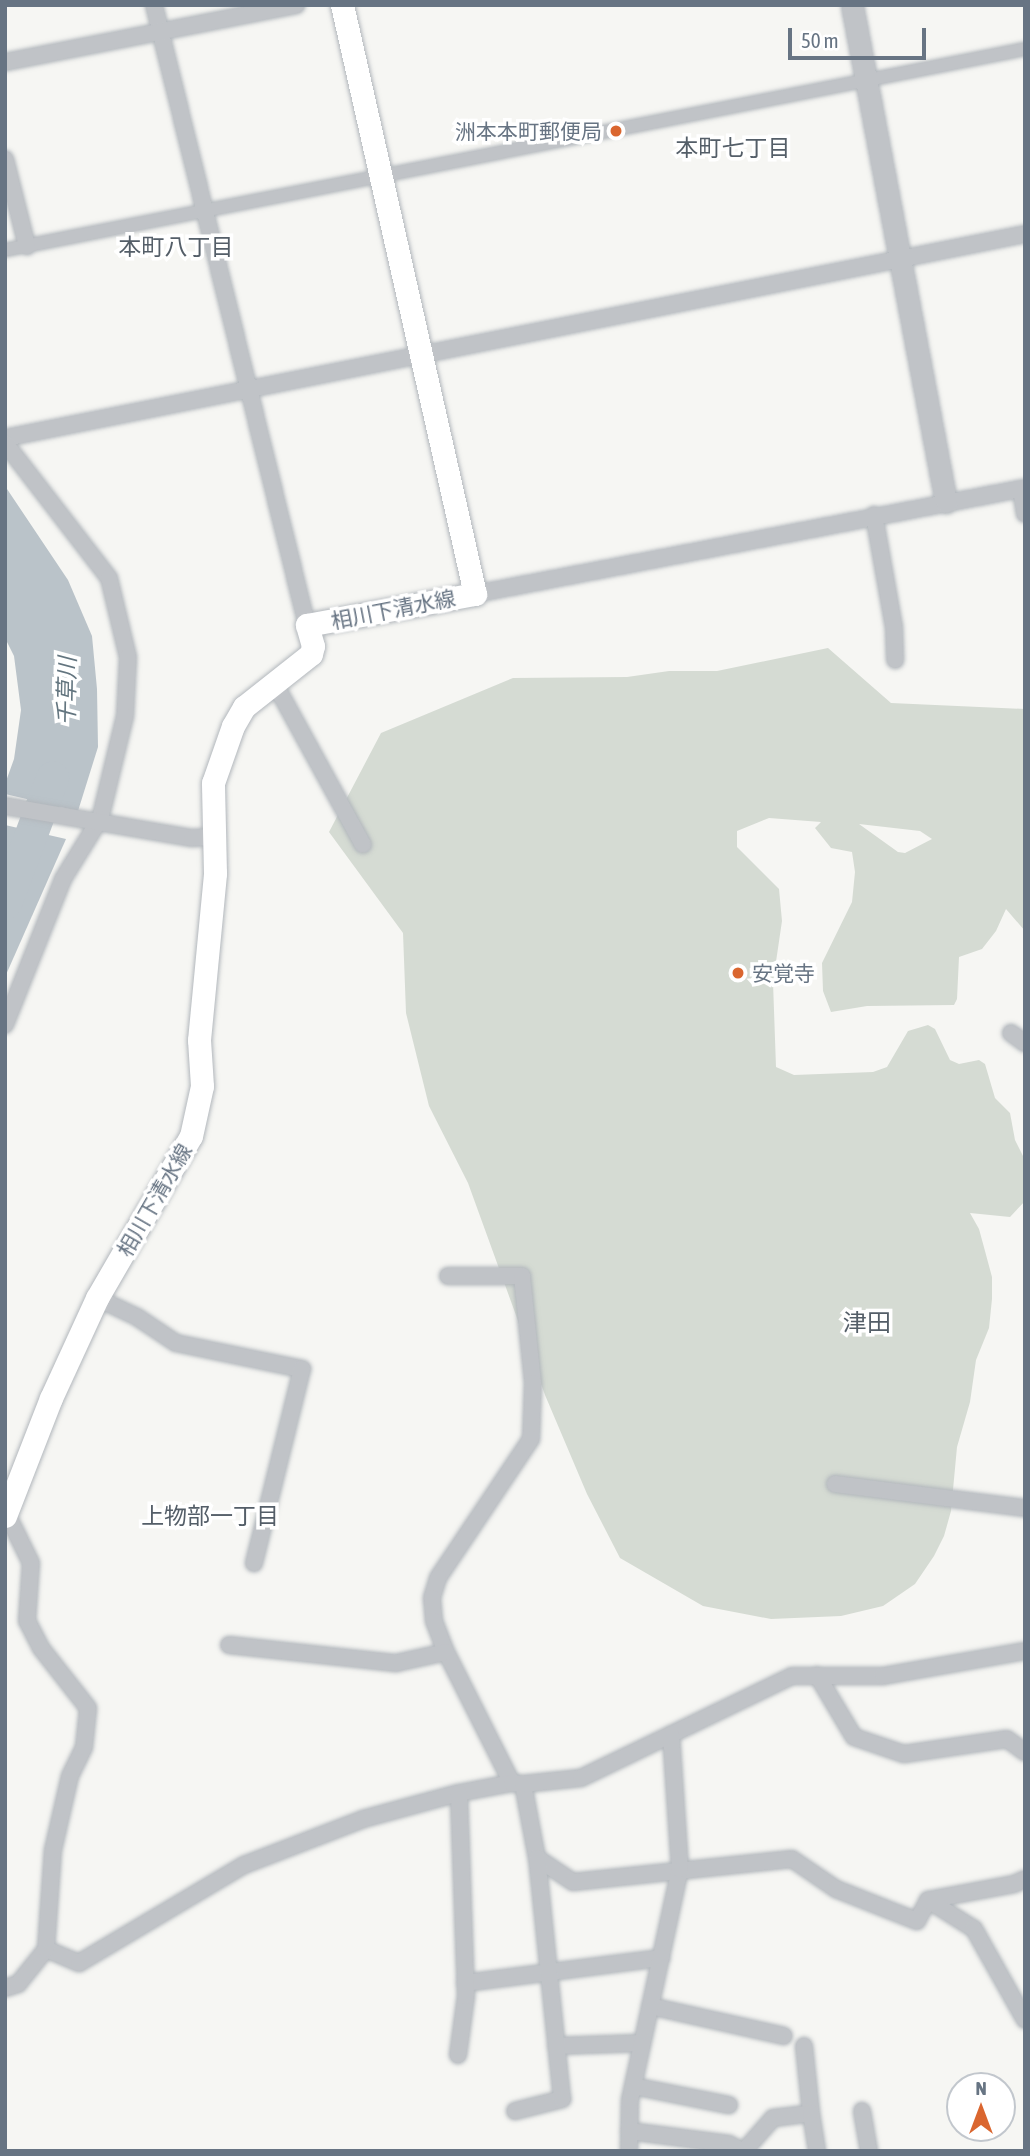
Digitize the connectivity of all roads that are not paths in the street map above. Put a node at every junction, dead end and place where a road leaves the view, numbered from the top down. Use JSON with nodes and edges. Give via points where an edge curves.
{"nodes":[{"id":1,"x":154,"y":5,"type":"edge"},
{"id":2,"x":296,"y":5,"type":"edge"},
{"id":3,"x":342,"y":5,"type":"edge"},
{"id":4,"x":852,"y":5,"type":"edge"},
{"id":5,"x":160,"y":33,"type":"junction"},
{"id":6,"x":1025,"y":48,"type":"edge"},
{"id":7,"x":5,"y":62,"type":"edge"},
{"id":8,"x":866,"y":80,"type":"junction"},
{"id":9,"x":5,"y":159,"type":"edge"},
{"id":10,"x":382,"y":175,"type":"junction"},
{"id":11,"x":206,"y":211,"type":"junction"},
{"id":12,"x":1025,"y":234,"type":"edge"},
{"id":13,"x":27,"y":246,"type":"junction"},
{"id":14,"x":5,"y":250,"type":"edge"},
{"id":15,"x":898,"y":259,"type":"junction"},
{"id":16,"x":421,"y":354,"type":"junction"},
{"id":17,"x":248,"y":389,"type":"junction"},
{"id":18,"x":5,"y":441,"type":"edge"},
{"id":19,"x":1023,"y":488,"type":"edge"},
{"id":20,"x":946,"y":502,"type":"junction"},
{"id":21,"x":1025,"y":514,"type":"edge"},
{"id":22,"x":874,"y":515,"type":"junction"},
{"id":23,"x":475,"y":594,"type":"junction"},
{"id":24,"x":307,"y":625,"type":"junction"},
{"id":25,"x":895,"y":660,"type":"dead end"},
{"id":26,"x":275,"y":684,"type":"junction"},
{"id":27,"x":5,"y":806,"type":"edge"},
{"id":28,"x":100,"y":820,"type":"junction"},
{"id":29,"x":214,"y":837,"type":"junction"},
{"id":30,"x":363,"y":845,"type":"dead end"},
{"id":31,"x":5,"y":1025,"type":"edge"},
{"id":32,"x":1011,"y":1032,"type":"dead end"},
{"id":33,"x":1025,"y":1043,"type":"edge"},
{"id":34,"x":448,"y":1276,"type":"dead end"},
{"id":35,"x":97,"y":1298,"type":"junction"},
{"id":36,"x":835,"y":1484,"type":"dead end"},
{"id":37,"x":1025,"y":1508,"type":"edge"},
{"id":38,"x":6,"y":1515,"type":"edge"},
{"id":39,"x":254,"y":1563,"type":"dead end"},
{"id":40,"x":229,"y":1645,"type":"dead end"},
{"id":41,"x":1025,"y":1651,"type":"edge"},
{"id":42,"x":446,"y":1652,"type":"junction"},
{"id":43,"x":817,"y":1675,"type":"junction"},
{"id":44,"x":671,"y":1734,"type":"junction"},
{"id":45,"x":1025,"y":1752,"type":"edge"},
{"id":46,"x":517,"y":1784,"type":"junction"},
{"id":47,"x":459,"y":1793,"type":"junction"},
{"id":48,"x":537,"y":1858,"type":"junction"},
{"id":49,"x":680,"y":1869,"type":"junction"},
{"id":50,"x":1025,"y":1879,"type":"edge"},
{"id":51,"x":928,"y":1900,"type":"junction"},
{"id":52,"x":46,"y":1949,"type":"junction"},
{"id":53,"x":661,"y":1958,"type":"junction"},
{"id":54,"x":549,"y":1973,"type":"junction"},
{"id":55,"x":465,"y":1983,"type":"junction"},
{"id":56,"x":5,"y":1988,"type":"edge"},
{"id":57,"x":650,"y":2006,"type":"junction"},
{"id":58,"x":1025,"y":2020,"type":"edge"},
{"id":59,"x":784,"y":2036,"type":"dead end"},
{"id":60,"x":642,"y":2043,"type":"junction"},
{"id":61,"x":556,"y":2046,"type":"junction"},
{"id":62,"x":804,"y":2046,"type":"dead end"},
{"id":63,"x":458,"y":2055,"type":"dead end"},
{"id":64,"x":633,"y":2086,"type":"junction"},
{"id":65,"x":729,"y":2105,"type":"dead end"},
{"id":66,"x":515,"y":2111,"type":"dead end"},
{"id":67,"x":862,"y":2111,"type":"dead end"},
{"id":68,"x":811,"y":2113,"type":"junction"},
{"id":69,"x":629,"y":2131,"type":"junction"},
{"id":70,"x":629,"y":2151,"type":"edge"},
{"id":71,"x":743,"y":2151,"type":"edge"},
{"id":72,"x":817,"y":2151,"type":"edge"},
{"id":73,"x":869,"y":2151,"type":"edge"}],
"edges":[{"from":1,"to":5,"type":"street"},
{"from":2,"to":5,"type":"street"},
{"from":3,"to":10,"type":"main road","name":"相川下清水線"},
{"from":4,"to":8,"type":"street"},
{"from":5,"to":7,"type":"street"},
{"from":5,"to":11,"type":"street"},
{"from":6,"to":8,"type":"street"},
{"from":8,"to":10,"type":"street"},
{"from":8,"to":15,"type":"street"},
{"from":9,"to":13,"type":"street"},
{"from":10,"to":11,"type":"street"},
{"from":10,"to":16,"type":"main road","name":"相川下清水線"},
{"from":11,"to":13,"type":"street"},
{"from":11,"to":17,"type":"street"},
{"from":12,"to":15,"type":"street"},
{"from":13,"to":14,"type":"street"},
{"from":15,"to":16,"type":"street"},
{"from":15,"to":20,"type":"street"},
{"from":16,"to":17,"type":"street"},
{"from":16,"to":23,"type":"main road","name":"相川下清水線"},
{"from":17,"to":18,"type":"street"},
{"from":17,"to":24,"type":"street"},
{"from":18,"to":28,"type":"street","via":[[108,578],[122,631],[128,657],[125,716]]},
{"from":19,"to":20,"type":"street"},
{"from":19,"to":21,"type":"street"},
{"from":20,"to":22,"type":"street"},
{"from":22,"to":23,"type":"street"},
{"from":22,"to":25,"type":"street","via":[[894,627]]},
{"from":23,"to":24,"type":"main road","name":"相川下清水線"},
{"from":24,"to":26,"type":"main road","name":"相川下清水線","via":[[311,654]]},
{"from":26,"to":29,"type":"main road","name":"相川下清水線","via":[[244,707],[233,726],[213,783]]},
{"from":26,"to":30,"type":"street"},
{"from":27,"to":28,"type":"street"},
{"from":28,"to":29,"type":"street","via":[[192,838]]},
{"from":28,"to":31,"type":"street","via":[[63,879]]},
{"from":29,"to":35,"type":"main road","name":"相川下清水線","via":[[215,873],[199,1040],[202,1086],[191,1136]]},
{"from":32,"to":33,"type":"street"},
{"from":34,"to":42,"type":"street","via":[[522,1276],[533,1383],[529,1443],[438,1578],[432,1598],[434,1620]]},
{"from":35,"to":38,"type":"main road","name":"相川下清水線","via":[[51,1398]]},
{"from":35,"to":39,"type":"street","via":[[176,1343],[302,1369]]},
{"from":36,"to":37,"type":"street"},
{"from":38,"to":52,"type":"street","via":[[31,1563],[27,1621],[41,1648],[88,1708],[84,1747],[70,1776],[53,1850]]},
{"from":40,"to":42,"type":"street","via":[[396,1663]]},
{"from":41,"to":43,"type":"street","via":[[883,1676]]},
{"from":42,"to":46,"type":"street"},
{"from":43,"to":44,"type":"street","via":[[792,1676]]},
{"from":43,"to":45,"type":"street","via":[[854,1737],[904,1754],[1007,1739]]},
{"from":44,"to":46,"type":"street","via":[[581,1778]]},
{"from":44,"to":49,"type":"street"},
{"from":46,"to":47,"type":"street"},
{"from":46,"to":48,"type":"street"},
{"from":47,"to":52,"type":"street","via":[[363,1819],[244,1865],[79,1963]]},
{"from":47,"to":55,"type":"street"},
{"from":48,"to":49,"type":"street","via":[[573,1882]]},
{"from":48,"to":54,"type":"street"},
{"from":49,"to":51,"type":"street","via":[[792,1859],[836,1889],[917,1921]]},
{"from":49,"to":53,"type":"street"},
{"from":50,"to":51,"type":"street"},
{"from":51,"to":58,"type":"street","via":[[974,1929]]},
{"from":52,"to":56,"type":"street","via":[[18,1984]]},
{"from":53,"to":54,"type":"street"},
{"from":53,"to":57,"type":"street"},
{"from":54,"to":55,"type":"street"},
{"from":54,"to":61,"type":"street"},
{"from":55,"to":63,"type":"street"},
{"from":57,"to":59,"type":"street"},
{"from":57,"to":60,"type":"street"},
{"from":60,"to":61,"type":"street"},
{"from":60,"to":64,"type":"street"},
{"from":61,"to":66,"type":"street","via":[[562,2099]]},
{"from":62,"to":68,"type":"street"},
{"from":64,"to":65,"type":"street"},
{"from":64,"to":69,"type":"street"},
{"from":67,"to":73,"type":"street"},
{"from":68,"to":71,"type":"street","via":[[773,2119]]},
{"from":68,"to":72,"type":"street"},
{"from":69,"to":70,"type":"street"},
{"from":69,"to":71,"type":"street","via":[[729,2144]]}]}
